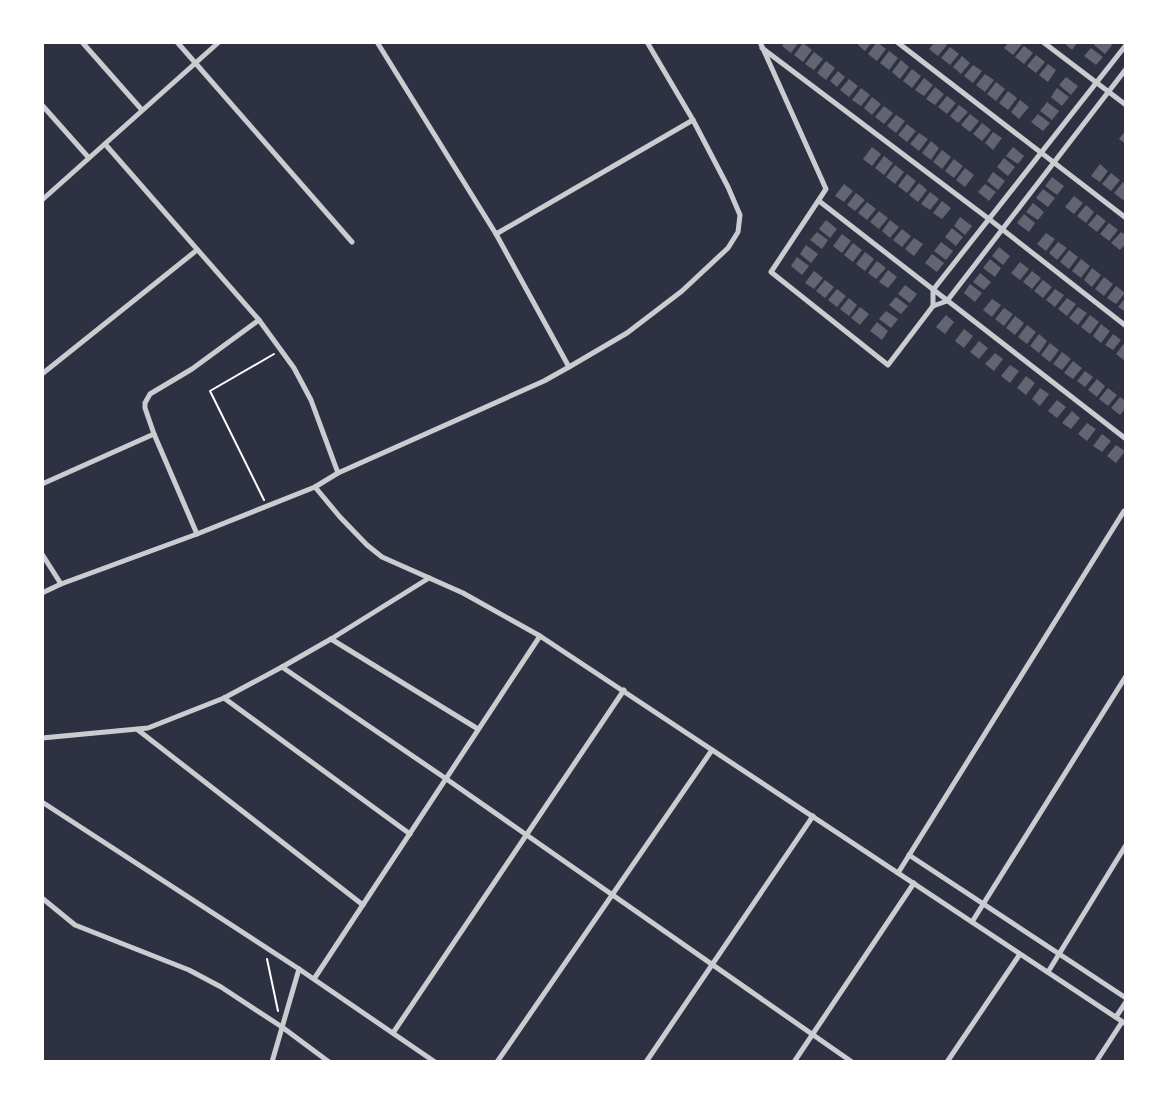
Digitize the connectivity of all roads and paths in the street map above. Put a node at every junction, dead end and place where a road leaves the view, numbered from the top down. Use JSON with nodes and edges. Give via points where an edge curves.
{"nodes":[{"id":1,"x":82,"y":42,"type":"edge"},
{"id":2,"x":177,"y":42,"type":"edge"},
{"id":3,"x":219,"y":42,"type":"edge"},
{"id":4,"x":377,"y":42,"type":"edge"},
{"id":5,"x":647,"y":42,"type":"edge"},
{"id":6,"x":897,"y":42,"type":"edge"},
{"id":7,"x":1043,"y":42,"type":"edge"},
{"id":8,"x":761,"y":45,"type":"edge"},
{"id":9,"x":1126,"y":46,"type":"edge"},
{"id":10,"x":196,"y":63,"type":"junction"},
{"id":11,"x":1126,"y":70,"type":"edge"},
{"id":12,"x":1096,"y":83,"type":"junction"},
{"id":13,"x":1109,"y":92,"type":"junction"},
{"id":14,"x":1126,"y":104,"type":"edge"},
{"id":15,"x":42,"y":105,"type":"edge"},
{"id":16,"x":142,"y":110,"type":"junction"},
{"id":17,"x":693,"y":120,"type":"junction"},
{"id":18,"x":105,"y":144,"type":"junction"},
{"id":19,"x":1041,"y":152,"type":"junction"},
{"id":20,"x":89,"y":158,"type":"junction"},
{"id":21,"x":1054,"y":164,"type":"junction"},
{"id":22,"x":42,"y":200,"type":"edge"},
{"id":23,"x":819,"y":201,"type":"junction"},
{"id":24,"x":1126,"y":218,"type":"edge"},
{"id":25,"x":989,"y":219,"type":"junction"},
{"id":26,"x":1003,"y":229,"type":"junction"},
{"id":27,"x":496,"y":234,"type":"junction"},
{"id":28,"x":352,"y":242,"type":"dead end"},
{"id":29,"x":197,"y":250,"type":"junction"},
{"id":30,"x":933,"y":290,"type":"junction"},
{"id":31,"x":947,"y":301,"type":"junction"},
{"id":32,"x":933,"y":306,"type":"junction"},
{"id":33,"x":258,"y":320,"type":"junction"},
{"id":34,"x":1126,"y":326,"type":"edge"},
{"id":35,"x":280,"y":350,"type":"junction"},
{"id":36,"x":569,"y":367,"type":"junction"},
{"id":37,"x":42,"y":374,"type":"edge"},
{"id":38,"x":154,"y":434,"type":"junction"},
{"id":39,"x":1126,"y":439,"type":"edge"},
{"id":40,"x":338,"y":473,"type":"junction"},
{"id":41,"x":42,"y":484,"type":"edge"},
{"id":42,"x":315,"y":487,"type":"junction"},
{"id":43,"x":267,"y":506,"type":"junction"},
{"id":44,"x":1126,"y":511,"type":"edge"},
{"id":45,"x":197,"y":534,"type":"junction"},
{"id":46,"x":42,"y":554,"type":"edge"},
{"id":47,"x":429,"y":578,"type":"junction"},
{"id":48,"x":61,"y":584,"type":"junction"},
{"id":49,"x":42,"y":593,"type":"edge"},
{"id":50,"x":540,"y":636,"type":"junction"},
{"id":51,"x":331,"y":639,"type":"junction"},
{"id":52,"x":282,"y":667,"type":"junction"},
{"id":53,"x":1126,"y":676,"type":"edge"},
{"id":54,"x":624,"y":690,"type":"junction"},
{"id":55,"x":224,"y":698,"type":"junction"},
{"id":56,"x":478,"y":729,"type":"junction"},
{"id":57,"x":138,"y":730,"type":"junction"},
{"id":58,"x":42,"y":738,"type":"edge"},
{"id":59,"x":712,"y":750,"type":"junction"},
{"id":60,"x":446,"y":778,"type":"junction"},
{"id":61,"x":42,"y":802,"type":"edge"},
{"id":62,"x":813,"y":816,"type":"junction"},
{"id":63,"x":410,"y":834,"type":"junction"},
{"id":64,"x":526,"y":835,"type":"junction"},
{"id":65,"x":1126,"y":845,"type":"edge"},
{"id":66,"x":909,"y":855,"type":"junction"},
{"id":67,"x":898,"y":873,"type":"junction"},
{"id":68,"x":914,"y":883,"type":"junction"},
{"id":69,"x":612,"y":895,"type":"junction"},
{"id":70,"x":42,"y":898,"type":"edge"},
{"id":71,"x":984,"y":904,"type":"junction"},
{"id":72,"x":364,"y":905,"type":"junction"},
{"id":73,"x":972,"y":922,"type":"junction"},
{"id":74,"x":265,"y":947,"type":"junction"},
{"id":75,"x":1020,"y":954,"type":"junction"},
{"id":76,"x":1059,"y":954,"type":"junction"},
{"id":77,"x":712,"y":965,"type":"junction"},
{"id":78,"x":299,"y":970,"type":"junction"},
{"id":79,"x":1048,"y":972,"type":"junction"},
{"id":80,"x":314,"y":979,"type":"junction"},
{"id":81,"x":1126,"y":998,"type":"edge"},
{"id":82,"x":1126,"y":1002,"type":"edge"},
{"id":83,"x":1116,"y":1017,"type":"junction"},
{"id":84,"x":1124,"y":1023,"type":"edge"},
{"id":85,"x":282,"y":1027,"type":"junction"},
{"id":86,"x":393,"y":1033,"type":"junction"},
{"id":87,"x":812,"y":1034,"type":"junction"},
{"id":88,"x":272,"y":1062,"type":"edge"},
{"id":89,"x":328,"y":1062,"type":"edge"},
{"id":90,"x":435,"y":1062,"type":"edge"},
{"id":91,"x":497,"y":1062,"type":"edge"},
{"id":92,"x":646,"y":1062,"type":"edge"},
{"id":93,"x":794,"y":1062,"type":"edge"},
{"id":94,"x":852,"y":1062,"type":"edge"},
{"id":95,"x":947,"y":1062,"type":"edge"},
{"id":96,"x":1096,"y":1062,"type":"edge"}],
"edges":[{"from":1,"to":16,"type":"street"},
{"from":2,"to":10,"type":"street"},
{"from":3,"to":10,"type":"street"},
{"from":4,"to":27,"type":"street"},
{"from":5,"to":17,"type":"street"},
{"from":6,"to":19,"type":"street"},
{"from":7,"to":12,"type":"street"},
{"from":8,"to":23,"type":"street","via":[[826,189]]},
{"from":8,"to":25,"type":"street"},
{"from":9,"to":12,"type":"street"},
{"from":10,"to":16,"type":"street"},
{"from":10,"to":28,"type":"street"},
{"from":11,"to":13,"type":"street"},
{"from":12,"to":13,"type":"street"},
{"from":12,"to":19,"type":"street"},
{"from":13,"to":14,"type":"street"},
{"from":13,"to":21,"type":"street"},
{"from":15,"to":20,"type":"street"},
{"from":16,"to":18,"type":"street"},
{"from":17,"to":27,"type":"street"},
{"from":17,"to":36,"type":"street","via":[[740,215],[738,232],[728,248],[682,291],[627,333]]},
{"from":18,"to":20,"type":"street"},
{"from":18,"to":29,"type":"street"},
{"from":19,"to":21,"type":"street"},
{"from":19,"to":25,"type":"street"},
{"from":20,"to":22,"type":"street"},
{"from":21,"to":24,"type":"street"},
{"from":21,"to":26,"type":"street"},
{"from":23,"to":30,"type":"street"},
{"from":23,"to":32,"type":"street","via":[[771,272],[888,365]]},
{"from":25,"to":26,"type":"street"},
{"from":25,"to":30,"type":"street"},
{"from":26,"to":31,"type":"street"},
{"from":26,"to":34,"type":"street"},
{"from":27,"to":36,"type":"street"},
{"from":29,"to":33,"type":"street"},
{"from":29,"to":37,"type":"street"},
{"from":30,"to":31,"type":"street"},
{"from":30,"to":32,"type":"street"},
{"from":31,"to":32,"type":"street"},
{"from":31,"to":39,"type":"street"},
{"from":33,"to":35,"type":"street"},
{"from":33,"to":38,"type":"street","via":[[146,398],[145,408]]},
{"from":35,"to":40,"type":"street","via":[[311,400]]},
{"from":35,"to":43,"type":"path","via":[[210,391]]},
{"from":36,"to":40,"type":"street"},
{"from":38,"to":41,"type":"street"},
{"from":38,"to":45,"type":"street"},
{"from":40,"to":42,"type":"street"},
{"from":42,"to":43,"type":"street"},
{"from":42,"to":47,"type":"street","via":[[367,545],[386,559]]},
{"from":43,"to":45,"type":"street"},
{"from":44,"to":66,"type":"street"},
{"from":45,"to":48,"type":"street"},
{"from":46,"to":48,"type":"street"},
{"from":47,"to":50,"type":"street"},
{"from":47,"to":51,"type":"street"},
{"from":48,"to":49,"type":"street"},
{"from":50,"to":54,"type":"street"},
{"from":50,"to":56,"type":"street"},
{"from":51,"to":52,"type":"street"},
{"from":51,"to":56,"type":"street"},
{"from":52,"to":55,"type":"street"},
{"from":52,"to":60,"type":"street"},
{"from":53,"to":71,"type":"street"},
{"from":54,"to":59,"type":"street"},
{"from":54,"to":64,"type":"street"},
{"from":55,"to":57,"type":"street"},
{"from":55,"to":63,"type":"street"},
{"from":56,"to":60,"type":"street"},
{"from":57,"to":58,"type":"street"},
{"from":57,"to":72,"type":"street"},
{"from":59,"to":62,"type":"street"},
{"from":59,"to":69,"type":"street"},
{"from":60,"to":63,"type":"street"},
{"from":60,"to":64,"type":"street"},
{"from":61,"to":74,"type":"street"},
{"from":62,"to":67,"type":"street"},
{"from":62,"to":77,"type":"street"},
{"from":63,"to":72,"type":"street"},
{"from":64,"to":69,"type":"street"},
{"from":64,"to":86,"type":"street"},
{"from":65,"to":76,"type":"street"},
{"from":66,"to":67,"type":"street"},
{"from":66,"to":71,"type":"street"},
{"from":67,"to":68,"type":"street"},
{"from":68,"to":73,"type":"street"},
{"from":68,"to":87,"type":"street"},
{"from":69,"to":77,"type":"street"},
{"from":69,"to":91,"type":"street"},
{"from":70,"to":85,"type":"street","via":[[75,925],[189,970]]},
{"from":71,"to":73,"type":"street"},
{"from":71,"to":76,"type":"street"},
{"from":72,"to":80,"type":"street"},
{"from":73,"to":75,"type":"street"},
{"from":74,"to":78,"type":"street"},
{"from":74,"to":85,"type":"path"},
{"from":75,"to":79,"type":"street"},
{"from":75,"to":95,"type":"street"},
{"from":76,"to":79,"type":"street"},
{"from":76,"to":81,"type":"street"},
{"from":77,"to":87,"type":"street"},
{"from":77,"to":92,"type":"street"},
{"from":78,"to":80,"type":"street"},
{"from":78,"to":85,"type":"street"},
{"from":79,"to":83,"type":"street"},
{"from":80,"to":86,"type":"street"},
{"from":82,"to":83,"type":"street"},
{"from":83,"to":84,"type":"street"},
{"from":84,"to":96,"type":"street"},
{"from":85,"to":88,"type":"street"},
{"from":85,"to":89,"type":"street"},
{"from":86,"to":90,"type":"street"},
{"from":87,"to":93,"type":"street"},
{"from":87,"to":94,"type":"street"}]}
